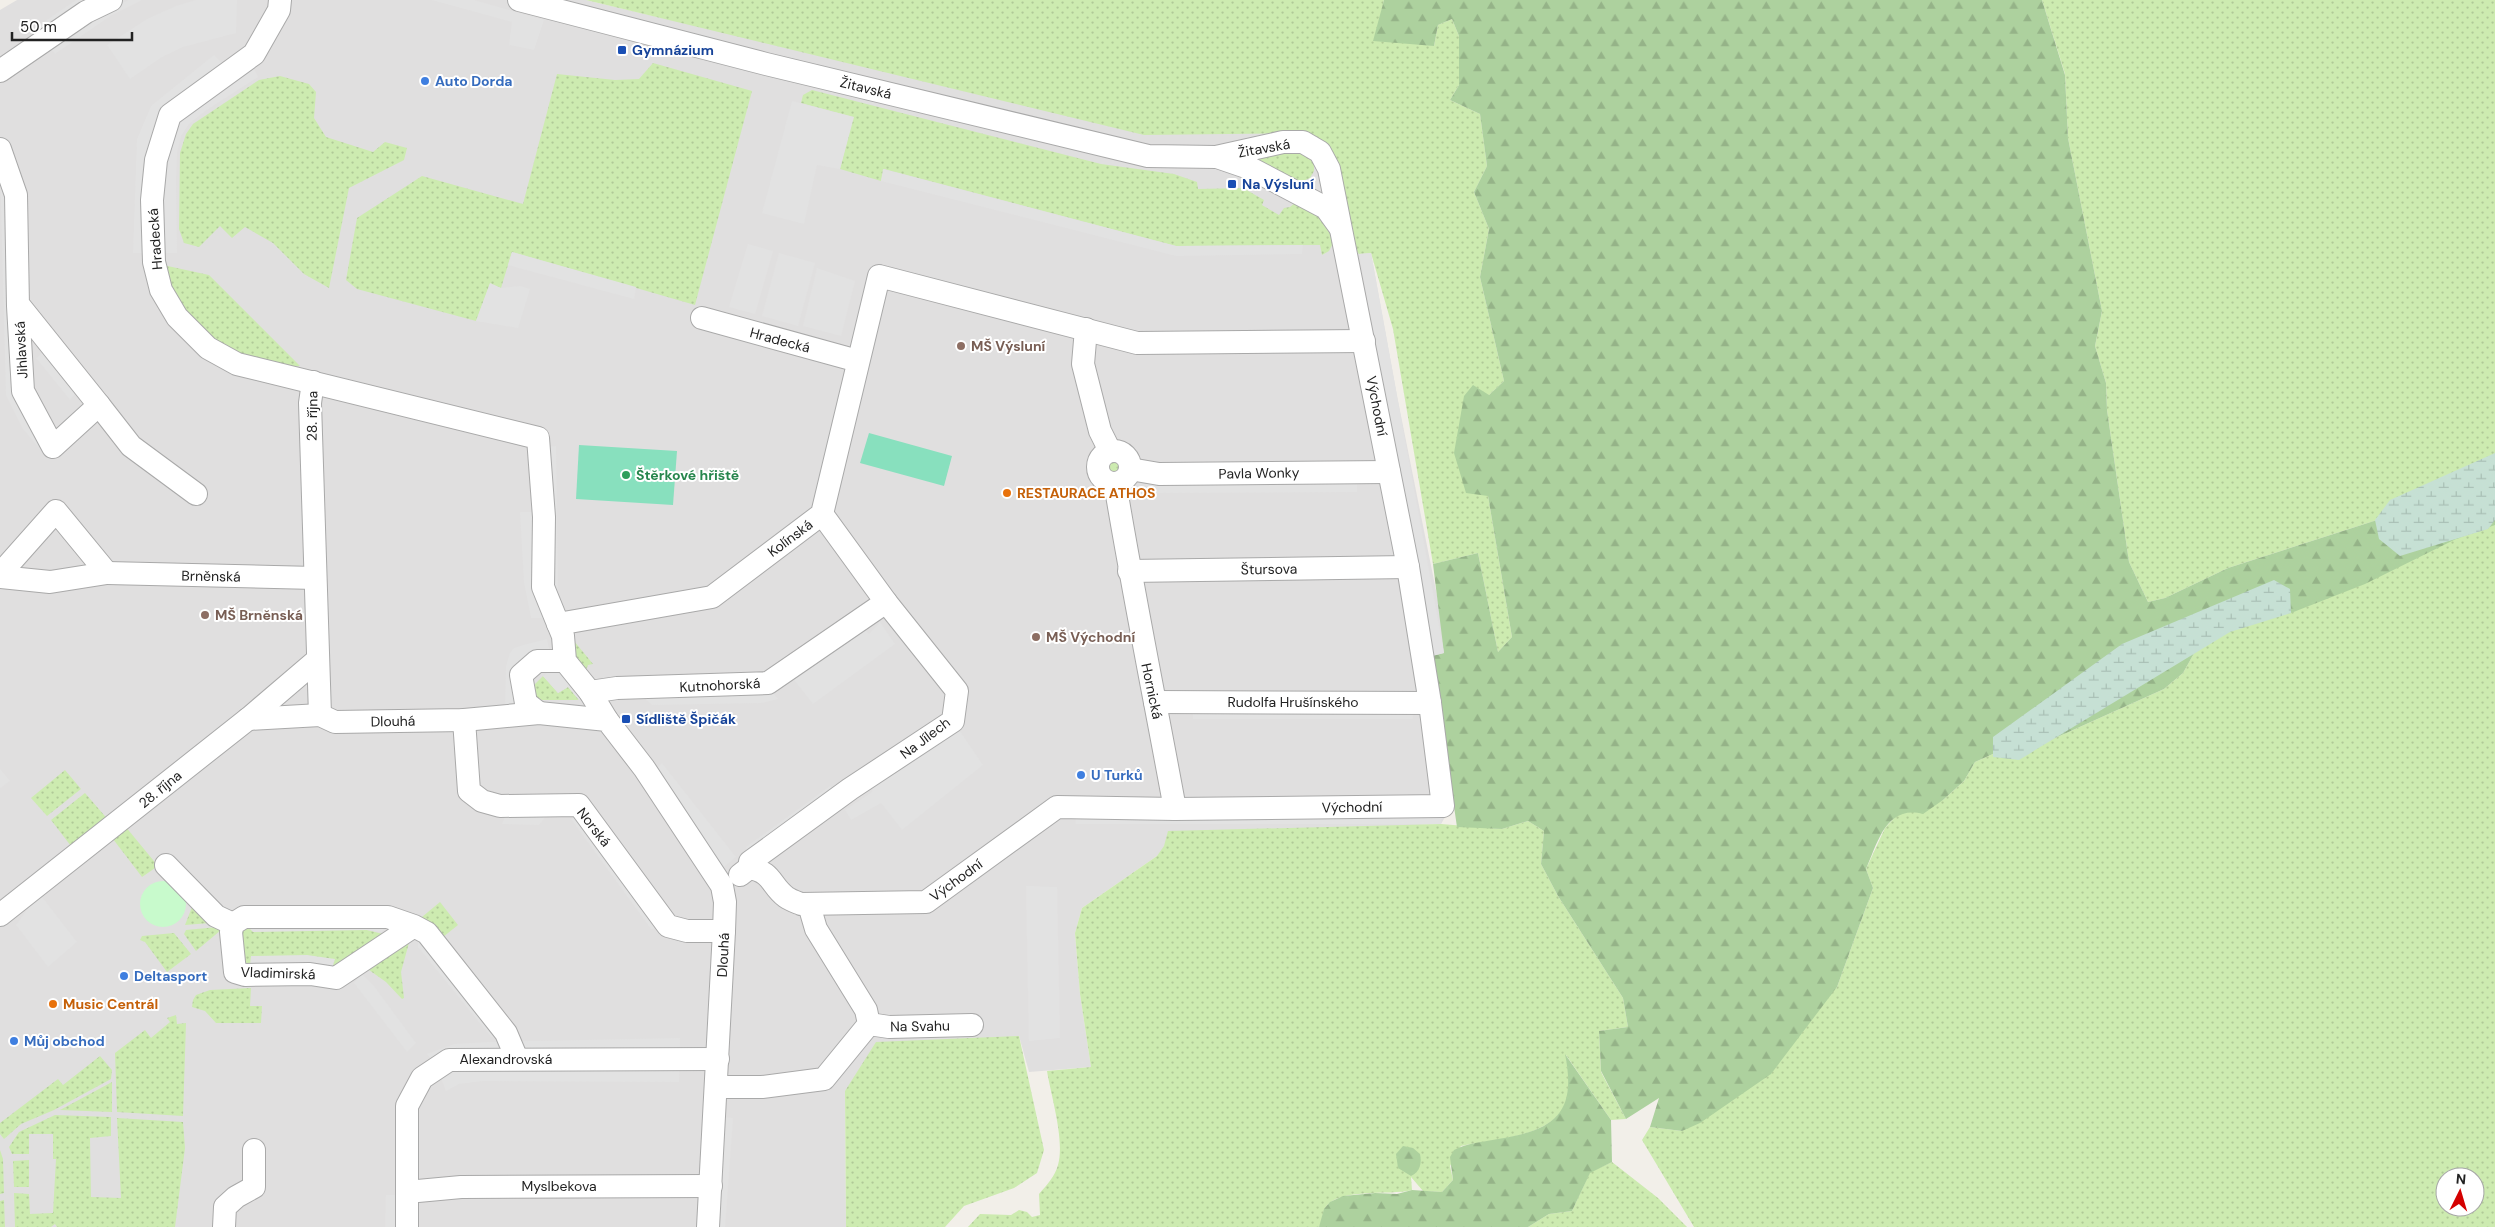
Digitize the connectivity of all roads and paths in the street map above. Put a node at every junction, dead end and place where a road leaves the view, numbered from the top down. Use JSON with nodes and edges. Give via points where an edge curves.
{"nodes":[{"id":1,"x":111,"y":0,"type":"edge"},
{"id":2,"x":280,"y":0,"type":"edge"},
{"id":3,"x":519,"y":0,"type":"edge"},
{"id":4,"x":0,"y":71,"type":"edge"},
{"id":5,"x":0,"y":149,"type":"edge"},
{"id":6,"x":1216,"y":157,"type":"junction"},
{"id":7,"x":1329,"y":168,"type":"junction"},
{"id":8,"x":1304,"y":196,"type":"junction"},
{"id":9,"x":1339,"y":226,"type":"junction"},
{"id":10,"x":1345,"y":257,"type":"joint"},
{"id":11,"x":18,"y":304,"type":"junction"},
{"id":12,"x":702,"y":318,"type":"dead end"},
{"id":13,"x":1086,"y":329,"type":"junction"},
{"id":14,"x":1364,"y":341,"type":"junction"},
{"id":15,"x":858,"y":361,"type":"junction"},
{"id":16,"x":313,"y":382,"type":"junction"},
{"id":17,"x":99,"y":405,"type":"junction"},
{"id":18,"x":1389,"y":472,"type":"junction"},
{"id":19,"x":1122,"y":476,"type":"junction"},
{"id":20,"x":196,"y":494,"type":"dead end"},
{"id":21,"x":822,"y":514,"type":"junction"},
{"id":22,"x":1408,"y":567,"type":"junction"},
{"id":23,"x":1129,"y":571,"type":"junction"},
{"id":24,"x":108,"y":573,"type":"junction"},
{"id":25,"x":0,"y":575,"type":"edge"},
{"id":26,"x":316,"y":578,"type":"junction"},
{"id":27,"x":886,"y":602,"type":"junction"},
{"id":28,"x":558,"y":624,"type":"junction"},
{"id":29,"x":317,"y":660,"type":"junction"},
{"id":30,"x":565,"y":661,"type":"junction"},
{"id":31,"x":590,"y":692,"type":"junction"},
{"id":32,"x":1155,"y":702,"type":"junction"},
{"id":33,"x":1430,"y":703,"type":"junction"},
{"id":34,"x":539,"y":713,"type":"junction"},
{"id":35,"x":320,"y":715,"type":"junction"},
{"id":36,"x":248,"y":719,"type":"junction"},
{"id":37,"x":464,"y":720,"type":"junction"},
{"id":38,"x":607,"y":720,"type":"junction"},
{"id":39,"x":1175,"y":809,"type":"junction"},
{"id":40,"x":166,"y":865,"type":"dead end"},
{"id":41,"x":749,"y":868,"type":"junction"},
{"id":42,"x":722,"y":886,"type":"junction"},
{"id":43,"x":809,"y":905,"type":"junction"},
{"id":44,"x":0,"y":915,"type":"edge"},
{"id":45,"x":233,"y":924,"type":"junction"},
{"id":46,"x":414,"y":926,"type":"junction"},
{"id":47,"x":724,"y":931,"type":"junction"},
{"id":48,"x":869,"y":1024,"type":"junction"},
{"id":49,"x":972,"y":1025,"type":"dead end"},
{"id":50,"x":517,"y":1059,"type":"junction"},
{"id":51,"x":718,"y":1059,"type":"junction"},
{"id":52,"x":717,"y":1087,"type":"junction"},
{"id":53,"x":254,"y":1150,"type":"dead end"},
{"id":54,"x":712,"y":1186,"type":"junction"},
{"id":55,"x":407,"y":1192,"type":"junction"},
{"id":56,"x":224,"y":1227,"type":"edge"},
{"id":57,"x":407,"y":1227,"type":"edge"},
{"id":58,"x":708,"y":1227,"type":"edge"}],
"edges":[{"from":1,"to":4,"type":"street","via":[[86,12]]},
{"from":2,"to":16,"type":"street","name":"Hradecká","via":[[279,10],[254,54],[170,115],[156,160],[152,200],[154,262],[161,290],[177,317],[208,348],[237,364]]},
{"from":3,"to":6,"type":"street","name":"Žitavská","via":[[766,64],[1148,156]]},
{"from":5,"to":11,"type":"street","name":"Jihlavská","via":[[16,195]]},
{"from":6,"to":7,"type":"street","name":"Žitavská","via":[[1283,142],[1303,142],[1320,152]]},
{"from":6,"to":8,"type":"street","name":"Žitavská","via":[[1252,169]]},
{"from":7,"to":8,"type":"street"},
{"from":7,"to":9,"type":"street","name":"Žitavská"},
{"from":8,"to":9,"type":"street","name":"Žitavská","via":[[1326,208]]},
{"from":9,"to":10,"type":"street","name":"Žitavská"},
{"from":10,"to":14,"type":"street","name":"Východní"},
{"from":11,"to":17,"type":"street","name":"Jihlavská"},
{"from":11,"to":17,"type":"street","name":"Jihlavská","via":[[23,392],[53,447]]},
{"from":12,"to":15,"type":"street","name":"Hradecká"},
{"from":13,"to":14,"type":"street","via":[[1137,343]]},
{"from":13,"to":15,"type":"street","name":"Kolínská","via":[[879,276]]},
{"from":13,"to":19,"type":"street","via":[[1083,364],[1100,431],[1110,451],[1124,454],[1128,459]]},
{"from":14,"to":18,"type":"street","name":"Východní"},
{"from":15,"to":21,"type":"street","name":"Kolínská"},
{"from":16,"to":26,"type":"street","name":"28. října","via":[[310,403]]},
{"from":16,"to":28,"type":"street","name":"Hradecká","via":[[538,438],[544,517],[543,587]]},
{"from":17,"to":20,"type":"street","name":"Jihlavská","via":[[131,446]]},
{"from":18,"to":19,"type":"street","name":"Pavla Wonky"},
{"from":18,"to":22,"type":"street","name":"Východní"},
{"from":19,"to":23,"type":"street","name":"Hornická"},
{"from":21,"to":27,"type":"street","name":"Na Jílech"},
{"from":21,"to":28,"type":"street","name":"Kolínská","via":[[712,596]]},
{"from":22,"to":23,"type":"street","name":"Štursova"},
{"from":22,"to":33,"type":"street","name":"Východní"},
{"from":23,"to":32,"type":"street","name":"Hornická"},
{"from":24,"to":25,"type":"street","name":"Brněnská","via":[[50,582]]},
{"from":24,"to":25,"type":"street","name":"Brněnská","via":[[56,511]]},
{"from":24,"to":26,"type":"street","name":"Brněnská"},
{"from":26,"to":29,"type":"street","name":"28. října"},
{"from":27,"to":31,"type":"street","name":"Kutnohorská","via":[[768,683],[617,688]]},
{"from":27,"to":41,"type":"street","name":"Na Jílech","via":[[956,691],[953,721],[850,789],[750,862]]},
{"from":28,"to":30,"type":"street","via":[[563,636]]},
{"from":29,"to":35,"type":"street","name":"28. října"},
{"from":29,"to":36,"type":"street","name":"28. října"},
{"from":30,"to":31,"type":"street","name":"Dlouhá"},
{"from":30,"to":34,"type":"street","via":[[538,660],[521,675],[526,703]]},
{"from":31,"to":38,"type":"street","name":"Dlouhá"},
{"from":32,"to":33,"type":"street","name":"Rudolfa Hrušínského"},
{"from":32,"to":39,"type":"street","name":"Hornická"},
{"from":33,"to":39,"type":"street","name":"Východní","via":[[1443,806]]},
{"from":34,"to":37,"type":"street","name":"Dlouhá"},
{"from":34,"to":38,"type":"street","name":"Dlouhá"},
{"from":35,"to":36,"type":"street","name":"Dlouhá"},
{"from":35,"to":37,"type":"street","name":"Dlouhá","via":[[335,722]]},
{"from":36,"to":44,"type":"street","name":"28. října"},
{"from":37,"to":47,"type":"street","name":"Norská","via":[[469,791],[482,801],[500,806],[579,805],[668,926],[687,931]]},
{"from":38,"to":42,"type":"street","name":"Dlouhá","via":[[644,768]]},
{"from":39,"to":43,"type":"street","name":"Východní","via":[[1057,807],[926,902]]},
{"from":40,"to":45,"type":"street","via":[[216,916]]},
{"from":41,"to":42,"type":"street","name":"Na Jílech"},
{"from":41,"to":43,"type":"street","name":"Východní","via":[[768,875],[786,898]]},
{"from":42,"to":47,"type":"street","name":"Dlouhá"},
{"from":43,"to":48,"type":"street","via":[[816,929],[866,1010]]},
{"from":45,"to":46,"type":"street","via":[[244,917],[388,917]]},
{"from":45,"to":46,"type":"street","name":"Vladimirská","via":[[234,972],[336,978]]},
{"from":46,"to":50,"type":"street","via":[[427,933],[500,1025]]},
{"from":47,"to":51,"type":"street","name":"Dlouhá"},
{"from":48,"to":49,"type":"street","name":"Na Svahu","via":[[888,1027]]},
{"from":48,"to":52,"type":"street","via":[[824,1079],[762,1087]]},
{"from":50,"to":51,"type":"street","name":"Alexandrovská"},
{"from":50,"to":55,"type":"street","name":"Alexandrovská","via":[[449,1060],[422,1078],[407,1106]]},
{"from":51,"to":52,"type":"street","name":"Dlouhá"},
{"from":52,"to":54,"type":"street","name":"Dlouhá"},
{"from":53,"to":56,"type":"street","via":[[254,1187],[225,1207]]},
{"from":54,"to":55,"type":"street","name":"Myslbekova","via":[[462,1187]]},
{"from":54,"to":58,"type":"street","name":"Dlouhá"},
{"from":55,"to":57,"type":"street","name":"Alexandrovská"}]}
